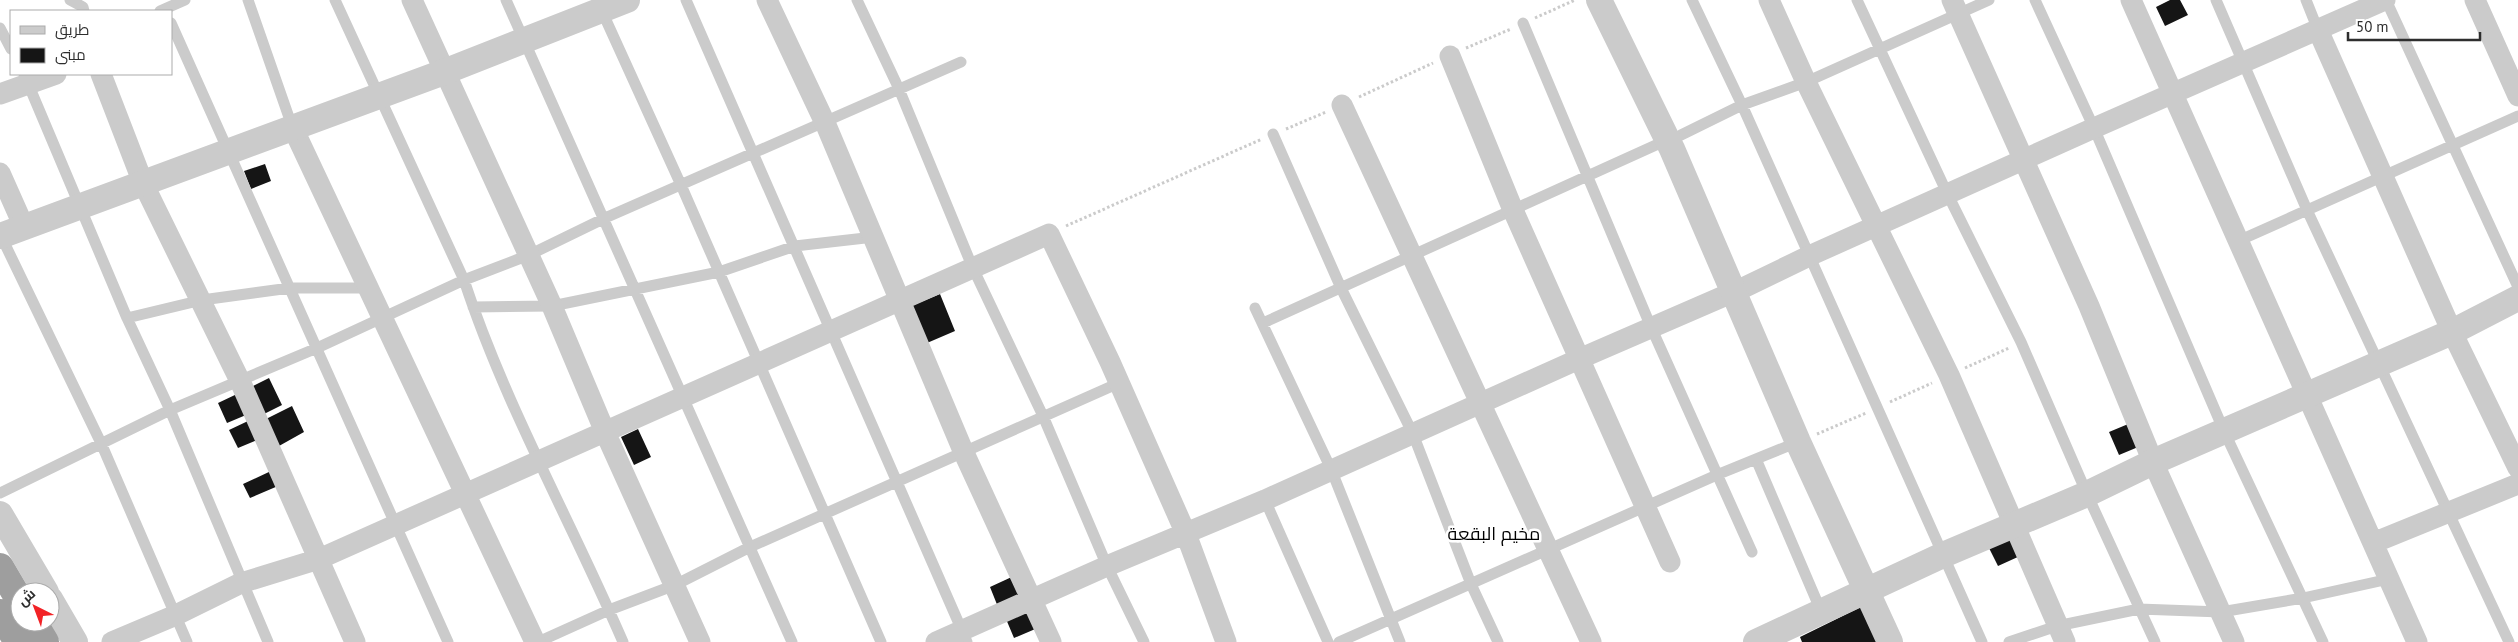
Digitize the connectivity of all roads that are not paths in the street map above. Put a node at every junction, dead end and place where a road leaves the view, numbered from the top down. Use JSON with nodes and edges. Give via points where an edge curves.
{"nodes":[{"id":1,"x":70,"y":0,"type":"edge"},
{"id":2,"x":185,"y":0,"type":"edge"},
{"id":3,"x":248,"y":0,"type":"edge"},
{"id":4,"x":335,"y":0,"type":"edge"},
{"id":5,"x":412,"y":0,"type":"edge"},
{"id":6,"x":506,"y":0,"type":"edge"},
{"id":7,"x":627,"y":0,"type":"edge"},
{"id":8,"x":686,"y":0,"type":"edge"},
{"id":9,"x":766,"y":0,"type":"edge"},
{"id":10,"x":857,"y":0,"type":"edge"},
{"id":11,"x":1599,"y":0,"type":"edge"},
{"id":12,"x":1617,"y":0,"type":"edge"},
{"id":13,"x":1692,"y":0,"type":"edge"},
{"id":14,"x":1769,"y":0,"type":"edge"},
{"id":15,"x":1857,"y":0,"type":"edge"},
{"id":16,"x":1989,"y":0,"type":"edge"},
{"id":17,"x":2035,"y":0,"type":"edge"},
{"id":18,"x":2131,"y":0,"type":"edge"},
{"id":19,"x":2216,"y":0,"type":"edge"},
{"id":20,"x":2306,"y":0,"type":"edge"},
{"id":21,"x":2385,"y":0,"type":"edge"},
{"id":22,"x":2475,"y":0,"type":"edge"},
{"id":23,"x":599,"y":5,"type":"edge"},
{"id":24,"x":1955,"y":7,"type":"edge"},
{"id":25,"x":163,"y":8,"type":"edge"},
{"id":26,"x":84,"y":10,"type":"edge"},
{"id":27,"x":1523,"y":23,"type":"road end"},
{"id":28,"x":172,"y":25,"type":"edge"},
{"id":29,"x":0,"y":28,"type":"edge"},
{"id":30,"x":2318,"y":30,"type":"junction"},
{"id":31,"x":523,"y":40,"type":"junction"},
{"id":32,"x":10,"y":47,"type":"edge"},
{"id":33,"x":1879,"y":50,"type":"junction"},
{"id":34,"x":1450,"y":56,"type":"road end"},
{"id":35,"x":961,"y":62,"type":"dead end"},
{"id":36,"x":2242,"y":62,"type":"junction"},
{"id":37,"x":444,"y":72,"type":"junction"},
{"id":38,"x":50,"y":75,"type":"edge"},
{"id":39,"x":101,"y":75,"type":"edge"},
{"id":40,"x":27,"y":79,"type":"edge"},
{"id":41,"x":1806,"y":82,"type":"junction"},
{"id":42,"x":899,"y":89,"type":"junction"},
{"id":43,"x":2172,"y":93,"type":"junction"},
{"id":44,"x":0,"y":94,"type":"edge"},
{"id":45,"x":378,"y":96,"type":"junction"},
{"id":46,"x":2518,"y":96,"type":"edge"},
{"id":47,"x":1342,"y":105,"type":"road end"},
{"id":48,"x":1742,"y":105,"type":"junction"},
{"id":49,"x":2518,"y":116,"type":"edge"},
{"id":50,"x":824,"y":122,"type":"junction"},
{"id":51,"x":292,"y":126,"type":"junction"},
{"id":52,"x":2094,"y":128,"type":"junction"},
{"id":53,"x":1273,"y":134,"type":"road end"},
{"id":54,"x":1674,"y":137,"type":"junction"},
{"id":55,"x":2453,"y":145,"type":"junction"},
{"id":56,"x":228,"y":152,"type":"junction"},
{"id":57,"x":754,"y":153,"type":"junction"},
{"id":58,"x":2023,"y":160,"type":"junction"},
{"id":59,"x":0,"y":174,"type":"edge"},
{"id":60,"x":1587,"y":176,"type":"junction"},
{"id":61,"x":2385,"y":176,"type":"junction"},
{"id":62,"x":143,"y":183,"type":"junction"},
{"id":63,"x":681,"y":185,"type":"junction"},
{"id":64,"x":1947,"y":194,"type":"junction"},
{"id":65,"x":81,"y":205,"type":"junction"},
{"id":66,"x":1513,"y":210,"type":"junction"},
{"id":67,"x":2307,"y":210,"type":"junction"},
{"id":68,"x":605,"y":218,"type":"junction"},
{"id":69,"x":1876,"y":226,"type":"junction"},
{"id":70,"x":8,"y":233,"type":"edge"},
{"id":71,"x":874,"y":237,"type":"junction"},
{"id":72,"x":2238,"y":241,"type":"junction"},
{"id":73,"x":795,"y":246,"type":"junction"},
{"id":74,"x":529,"y":255,"type":"junction"},
{"id":75,"x":1412,"y":255,"type":"junction"},
{"id":76,"x":1809,"y":256,"type":"junction"},
{"id":77,"x":972,"y":266,"type":"junction"},
{"id":78,"x":720,"y":272,"type":"junction"},
{"id":79,"x":464,"y":280,"type":"junction"},
{"id":80,"x":2518,"y":287,"type":"edge"},
{"id":81,"x":290,"y":288,"type":"junction"},
{"id":82,"x":369,"y":288,"type":"junction"},
{"id":83,"x":636,"y":288,"type":"junction"},
{"id":84,"x":1341,"y":288,"type":"junction"},
{"id":85,"x":1739,"y":290,"type":"junction"},
{"id":86,"x":2518,"y":298,"type":"edge"},
{"id":87,"x":202,"y":300,"type":"junction"},
{"id":88,"x":898,"y":300,"type":"junction"},
{"id":89,"x":552,"y":306,"type":"junction"},
{"id":90,"x":473,"y":307,"type":"junction"},
{"id":91,"x":1255,"y":308,"type":"dead end"},
{"id":92,"x":381,"y":317,"type":"junction"},
{"id":93,"x":126,"y":318,"type":"junction"},
{"id":94,"x":1263,"y":323,"type":"junction"},
{"id":95,"x":1651,"y":327,"type":"junction"},
{"id":96,"x":832,"y":330,"type":"junction"},
{"id":97,"x":2452,"y":332,"type":"junction"},
{"id":98,"x":317,"y":348,"type":"junction"},
{"id":99,"x":1579,"y":359,"type":"junction"},
{"id":100,"x":759,"y":362,"type":"junction"},
{"id":101,"x":2379,"y":364,"type":"junction"},
{"id":102,"x":240,"y":382,"type":"junction"},
{"id":103,"x":1119,"y":383,"type":"junction"},
{"id":104,"x":683,"y":396,"type":"junction"},
{"id":105,"x":2307,"y":396,"type":"junction"},
{"id":106,"x":1481,"y":405,"type":"junction"},
{"id":107,"x":170,"y":410,"type":"junction"},
{"id":108,"x":1043,"y":416,"type":"junction"},
{"id":109,"x":605,"y":432,"type":"junction"},
{"id":110,"x":2224,"y":432,"type":"junction"},
{"id":111,"x":1412,"y":434,"type":"junction"},
{"id":112,"x":1806,"y":439,"type":"junction"},
{"id":113,"x":101,"y":443,"type":"junction"},
{"id":114,"x":964,"y":453,"type":"junction"},
{"id":115,"x":1756,"y":459,"type":"junction"},
{"id":116,"x":538,"y":461,"type":"junction"},
{"id":117,"x":2153,"y":462,"type":"junction"},
{"id":118,"x":2518,"y":468,"type":"edge"},
{"id":119,"x":1331,"y":469,"type":"junction"},
{"id":120,"x":1719,"y":474,"type":"junction"},
{"id":121,"x":898,"y":481,"type":"junction"},
{"id":122,"x":2518,"y":484,"type":"edge"},
{"id":123,"x":0,"y":493,"type":"edge"},
{"id":124,"x":464,"y":494,"type":"junction"},
{"id":125,"x":2087,"y":494,"type":"junction"},
{"id":126,"x":1265,"y":500,"type":"junction"},
{"id":127,"x":1645,"y":507,"type":"junction"},
{"id":128,"x":2447,"y":512,"type":"junction"},
{"id":129,"x":0,"y":514,"type":"edge"},
{"id":130,"x":825,"y":514,"type":"junction"},
{"id":131,"x":396,"y":525,"type":"junction"},
{"id":132,"x":2014,"y":526,"type":"junction"},
{"id":133,"x":1186,"y":534,"type":"junction"},
{"id":134,"x":2373,"y":543,"type":"junction"},
{"id":135,"x":750,"y":547,"type":"junction"},
{"id":136,"x":1548,"y":550,"type":"junction"},
{"id":137,"x":1752,"y":552,"type":"dead end"},
{"id":138,"x":1943,"y":555,"type":"junction"},
{"id":139,"x":319,"y":559,"type":"junction"},
{"id":140,"x":1670,"y":562,"type":"dead end"},
{"id":141,"x":1108,"y":566,"type":"junction"},
{"id":142,"x":0,"y":567,"type":"edge"},
{"id":143,"x":2390,"y":579,"type":"junction"},
{"id":144,"x":40,"y":582,"type":"edge"},
{"id":145,"x":242,"y":583,"type":"junction"},
{"id":146,"x":10,"y":584,"type":"edge"},
{"id":147,"x":1471,"y":584,"type":"junction"},
{"id":148,"x":675,"y":585,"type":"junction"},
{"id":149,"x":1874,"y":588,"type":"junction"},
{"id":150,"x":2303,"y":598,"type":"junction"},
{"id":151,"x":1032,"y":599,"type":"junction"},
{"id":152,"x":2139,"y":609,"type":"junction"},
{"id":153,"x":609,"y":610,"type":"junction"},
{"id":154,"x":1821,"y":610,"type":"junction"},
{"id":155,"x":2221,"y":612,"type":"junction"},
{"id":156,"x":0,"y":613,"type":"edge"},
{"id":157,"x":176,"y":615,"type":"junction"},
{"id":158,"x":60,"y":616,"type":"edge"},
{"id":159,"x":1392,"y":618,"type":"junction"},
{"id":160,"x":2061,"y":634,"type":"edge"},
{"id":161,"x":1789,"y":635,"type":"edge"},
{"id":162,"x":964,"y":636,"type":"edge"},
{"id":163,"x":18,"y":642,"type":"edge"},
{"id":164,"x":75,"y":642,"type":"edge"},
{"id":165,"x":112,"y":642,"type":"edge"},
{"id":166,"x":187,"y":642,"type":"edge"},
{"id":167,"x":268,"y":642,"type":"edge"},
{"id":168,"x":354,"y":642,"type":"edge"},
{"id":169,"x":448,"y":642,"type":"edge"},
{"id":170,"x":536,"y":642,"type":"edge"},
{"id":171,"x":623,"y":642,"type":"edge"},
{"id":172,"x":700,"y":642,"type":"edge"},
{"id":173,"x":792,"y":642,"type":"edge"},
{"id":174,"x":880,"y":642,"type":"edge"},
{"id":175,"x":936,"y":642,"type":"edge"},
{"id":176,"x":1051,"y":642,"type":"edge"},
{"id":177,"x":1144,"y":642,"type":"edge"},
{"id":178,"x":1226,"y":642,"type":"edge"},
{"id":179,"x":1328,"y":642,"type":"edge"},
{"id":180,"x":1339,"y":642,"type":"edge"},
{"id":181,"x":1400,"y":642,"type":"edge"},
{"id":182,"x":1498,"y":642,"type":"edge"},
{"id":183,"x":1591,"y":642,"type":"edge"},
{"id":184,"x":1756,"y":642,"type":"edge"},
{"id":185,"x":1890,"y":642,"type":"edge"},
{"id":186,"x":1906,"y":642,"type":"edge"},
{"id":187,"x":1982,"y":642,"type":"edge"},
{"id":188,"x":2009,"y":642,"type":"edge"},
{"id":189,"x":2155,"y":642,"type":"edge"},
{"id":190,"x":2234,"y":642,"type":"edge"},
{"id":191,"x":2323,"y":642,"type":"edge"},
{"id":192,"x":2418,"y":642,"type":"edge"},
{"id":193,"x":2509,"y":642,"type":"edge"}],
"edges":[{"from":1,"to":26,"type":"lane"},
{"from":2,"to":25,"type":"lane"},
{"from":3,"to":51,"type":"lane"},
{"from":4,"to":45,"type":"lane"},
{"from":5,"to":37,"type":"street"},
{"from":6,"to":31,"type":"lane"},
{"from":7,"to":23,"type":"street"},
{"from":8,"to":57,"type":"lane"},
{"from":9,"to":50,"type":"street"},
{"from":10,"to":42,"type":"lane"},
{"from":11,"to":54,"type":"street"},
{"from":12,"to":54,"type":"street"},
{"from":13,"to":48,"type":"lane"},
{"from":14,"to":41,"type":"street"},
{"from":15,"to":33,"type":"lane"},
{"from":16,"to":24,"type":"lane"},
{"from":17,"to":52,"type":"lane"},
{"from":18,"to":43,"type":"street"},
{"from":19,"to":36,"type":"lane"},
{"from":20,"to":30,"type":"lane"},
{"from":21,"to":30,"type":"street"},
{"from":21,"to":55,"type":"lane"},
{"from":22,"to":46,"type":"street"},
{"from":23,"to":31,"type":"street"},
{"from":23,"to":63,"type":"lane"},
{"from":24,"to":33,"type":"lane"},
{"from":24,"to":58,"type":"street"},
{"from":27,"to":60,"type":"lane"},
{"from":28,"to":56,"type":"lane"},
{"from":29,"to":32,"type":"lane"},
{"from":30,"to":36,"type":"street"},
{"from":30,"to":61,"type":"street"},
{"from":31,"to":37,"type":"street"},
{"from":31,"to":68,"type":"lane"},
{"from":33,"to":41,"type":"lane"},
{"from":33,"to":64,"type":"lane"},
{"from":34,"to":66,"type":"street"},
{"from":35,"to":42,"type":"lane"},
{"from":36,"to":43,"type":"street"},
{"from":36,"to":67,"type":"lane"},
{"from":37,"to":45,"type":"street"},
{"from":37,"to":74,"type":"street"},
{"from":38,"to":40,"type":"street"},
{"from":39,"to":62,"type":"street"},
{"from":40,"to":44,"type":"street"},
{"from":40,"to":65,"type":"lane"},
{"from":41,"to":48,"type":"lane"},
{"from":41,"to":69,"type":"street"},
{"from":42,"to":50,"type":"lane"},
{"from":42,"to":77,"type":"lane"},
{"from":43,"to":52,"type":"street"},
{"from":43,"to":72,"type":"street"},
{"from":45,"to":51,"type":"street"},
{"from":45,"to":79,"type":"lane"},
{"from":47,"to":75,"type":"street"},
{"from":48,"to":54,"type":"lane"},
{"from":48,"to":76,"type":"lane"},
{"from":49,"to":55,"type":"lane"},
{"from":50,"to":57,"type":"lane"},
{"from":50,"to":71,"type":"street"},
{"from":51,"to":56,"type":"street"},
{"from":51,"to":82,"type":"street"},
{"from":52,"to":58,"type":"street"},
{"from":52,"to":110,"type":"lane"},
{"from":53,"to":84,"type":"lane"},
{"from":54,"to":60,"type":"lane"},
{"from":54,"to":85,"type":"street"},
{"from":55,"to":61,"type":"lane"},
{"from":55,"to":80,"type":"lane"},
{"from":56,"to":62,"type":"street"},
{"from":56,"to":81,"type":"lane"},
{"from":57,"to":63,"type":"lane"},
{"from":57,"to":73,"type":"lane"},
{"from":58,"to":64,"type":"street"},
{"from":58,"to":117,"type":"street","via":[[2089,306]]},
{"from":59,"to":70,"type":"street"},
{"from":60,"to":66,"type":"lane"},
{"from":60,"to":95,"type":"lane"},
{"from":61,"to":67,"type":"lane"},
{"from":61,"to":97,"type":"street"},
{"from":62,"to":65,"type":"street"},
{"from":62,"to":87,"type":"street"},
{"from":63,"to":68,"type":"lane"},
{"from":63,"to":78,"type":"lane"},
{"from":64,"to":69,"type":"street"},
{"from":64,"to":125,"type":"lane","via":[[2021,342]]},
{"from":65,"to":70,"type":"street"},
{"from":65,"to":93,"type":"lane"},
{"from":66,"to":75,"type":"lane"},
{"from":66,"to":99,"type":"street"},
{"from":67,"to":72,"type":"lane"},
{"from":67,"to":101,"type":"lane"},
{"from":68,"to":74,"type":"lane"},
{"from":68,"to":83,"type":"lane"},
{"from":69,"to":76,"type":"street"},
{"from":69,"to":132,"type":"street","via":[[1949,376]]},
{"from":70,"to":113,"type":"lane"},
{"from":71,"to":73,"type":"lane"},
{"from":71,"to":88,"type":"street"},
{"from":72,"to":105,"type":"street"},
{"from":73,"to":78,"type":"lane"},
{"from":73,"to":96,"type":"lane"},
{"from":74,"to":79,"type":"lane"},
{"from":74,"to":89,"type":"street"},
{"from":75,"to":84,"type":"lane"},
{"from":75,"to":106,"type":"street"},
{"from":76,"to":85,"type":"street"},
{"from":76,"to":138,"type":"lane"},
{"from":77,"to":88,"type":"street"},
{"from":77,"to":103,"type":"street","via":[[1049,234]]},
{"from":77,"to":108,"type":"lane"},
{"from":78,"to":83,"type":"lane"},
{"from":78,"to":100,"type":"lane"},
{"from":79,"to":90,"type":"lane"},
{"from":79,"to":92,"type":"lane"},
{"from":81,"to":82,"type":"lane"},
{"from":81,"to":87,"type":"lane"},
{"from":81,"to":98,"type":"lane"},
{"from":82,"to":92,"type":"street"},
{"from":83,"to":89,"type":"lane"},
{"from":83,"to":104,"type":"lane"},
{"from":84,"to":94,"type":"lane"},
{"from":84,"to":111,"type":"lane"},
{"from":85,"to":95,"type":"street"},
{"from":85,"to":112,"type":"street"},
{"from":86,"to":97,"type":"street"},
{"from":87,"to":93,"type":"lane"},
{"from":87,"to":102,"type":"street"},
{"from":88,"to":96,"type":"street"},
{"from":88,"to":114,"type":"street"},
{"from":89,"to":90,"type":"lane"},
{"from":89,"to":109,"type":"street"},
{"from":90,"to":116,"type":"lane"},
{"from":91,"to":94,"type":"lane"},
{"from":92,"to":98,"type":"lane"},
{"from":92,"to":124,"type":"street"},
{"from":93,"to":107,"type":"lane"},
{"from":94,"to":119,"type":"lane"},
{"from":95,"to":99,"type":"street"},
{"from":95,"to":120,"type":"lane"},
{"from":96,"to":100,"type":"street"},
{"from":96,"to":121,"type":"lane"},
{"from":97,"to":101,"type":"street"},
{"from":97,"to":118,"type":"street"},
{"from":98,"to":102,"type":"lane"},
{"from":98,"to":131,"type":"lane"},
{"from":99,"to":106,"type":"street"},
{"from":99,"to":127,"type":"street"},
{"from":100,"to":104,"type":"street"},
{"from":100,"to":130,"type":"lane"},
{"from":101,"to":105,"type":"street"},
{"from":101,"to":128,"type":"lane"},
{"from":102,"to":107,"type":"lane"},
{"from":102,"to":139,"type":"street"},
{"from":103,"to":108,"type":"lane"},
{"from":103,"to":133,"type":"street"},
{"from":104,"to":109,"type":"street"},
{"from":104,"to":135,"type":"lane"},
{"from":105,"to":110,"type":"street"},
{"from":105,"to":134,"type":"street"},
{"from":106,"to":111,"type":"street"},
{"from":106,"to":136,"type":"street"},
{"from":107,"to":113,"type":"lane"},
{"from":107,"to":145,"type":"lane"},
{"from":108,"to":114,"type":"lane"},
{"from":108,"to":141,"type":"lane"},
{"from":109,"to":116,"type":"street"},
{"from":109,"to":148,"type":"street"},
{"from":110,"to":117,"type":"street"},
{"from":110,"to":150,"type":"lane"},
{"from":111,"to":119,"type":"street"},
{"from":111,"to":147,"type":"lane"},
{"from":112,"to":115,"type":"lane"},
{"from":112,"to":149,"type":"street"},
{"from":113,"to":123,"type":"lane"},
{"from":113,"to":157,"type":"lane"},
{"from":114,"to":121,"type":"lane"},
{"from":114,"to":151,"type":"street"},
{"from":115,"to":120,"type":"lane"},
{"from":115,"to":154,"type":"lane"},
{"from":116,"to":124,"type":"street"},
{"from":116,"to":153,"type":"lane"},
{"from":117,"to":125,"type":"street"},
{"from":117,"to":155,"type":"street"},
{"from":119,"to":126,"type":"street"},
{"from":119,"to":159,"type":"lane"},
{"from":120,"to":127,"type":"lane"},
{"from":120,"to":137,"type":"lane"},
{"from":121,"to":130,"type":"lane"},
{"from":121,"to":162,"type":"lane"},
{"from":122,"to":128,"type":"street"},
{"from":124,"to":131,"type":"street"},
{"from":124,"to":170,"type":"street"},
{"from":125,"to":132,"type":"street"},
{"from":125,"to":152,"type":"lane"},
{"from":126,"to":133,"type":"street"},
{"from":126,"to":179,"type":"lane"},
{"from":127,"to":136,"type":"lane"},
{"from":127,"to":140,"type":"street"},
{"from":128,"to":134,"type":"street"},
{"from":128,"to":193,"type":"lane"},
{"from":129,"to":144,"type":"street"},
{"from":130,"to":135,"type":"lane"},
{"from":130,"to":174,"type":"lane"},
{"from":131,"to":139,"type":"street"},
{"from":131,"to":169,"type":"lane"},
{"from":132,"to":138,"type":"street"},
{"from":132,"to":160,"type":"street"},
{"from":133,"to":141,"type":"street"},
{"from":133,"to":178,"type":"street"},
{"from":134,"to":143,"type":"street"},
{"from":135,"to":148,"type":"lane"},
{"from":135,"to":173,"type":"lane"},
{"from":136,"to":147,"type":"lane"},
{"from":136,"to":183,"type":"street"},
{"from":138,"to":149,"type":"street"},
{"from":138,"to":187,"type":"lane"},
{"from":139,"to":145,"type":"street"},
{"from":139,"to":168,"type":"street"},
{"from":141,"to":151,"type":"street"},
{"from":141,"to":177,"type":"lane"},
{"from":142,"to":146,"type":"highway"},
{"from":143,"to":150,"type":"lane"},
{"from":143,"to":192,"type":"street"},
{"from":145,"to":157,"type":"street"},
{"from":145,"to":167,"type":"lane"},
{"from":147,"to":159,"type":"lane"},
{"from":147,"to":182,"type":"lane"},
{"from":148,"to":153,"type":"lane"},
{"from":148,"to":172,"type":"street"},
{"from":149,"to":154,"type":"street"},
{"from":149,"to":185,"type":"street"},
{"from":149,"to":186,"type":"street"},
{"from":150,"to":155,"type":"lane"},
{"from":150,"to":191,"type":"lane"},
{"from":151,"to":162,"type":"street"},
{"from":151,"to":176,"type":"street"},
{"from":152,"to":155,"type":"lane"},
{"from":152,"to":160,"type":"lane"},
{"from":152,"to":189,"type":"lane"},
{"from":153,"to":170,"type":"lane"},
{"from":153,"to":171,"type":"lane"},
{"from":154,"to":161,"type":"street"},
{"from":155,"to":190,"type":"street"},
{"from":156,"to":163,"type":"highway"},
{"from":157,"to":165,"type":"street"},
{"from":157,"to":166,"type":"lane"},
{"from":158,"to":164,"type":"street"},
{"from":159,"to":180,"type":"lane"},
{"from":159,"to":181,"type":"lane"},
{"from":160,"to":188,"type":"lane"},
{"from":161,"to":184,"type":"street"},
{"from":162,"to":175,"type":"street"}]}
